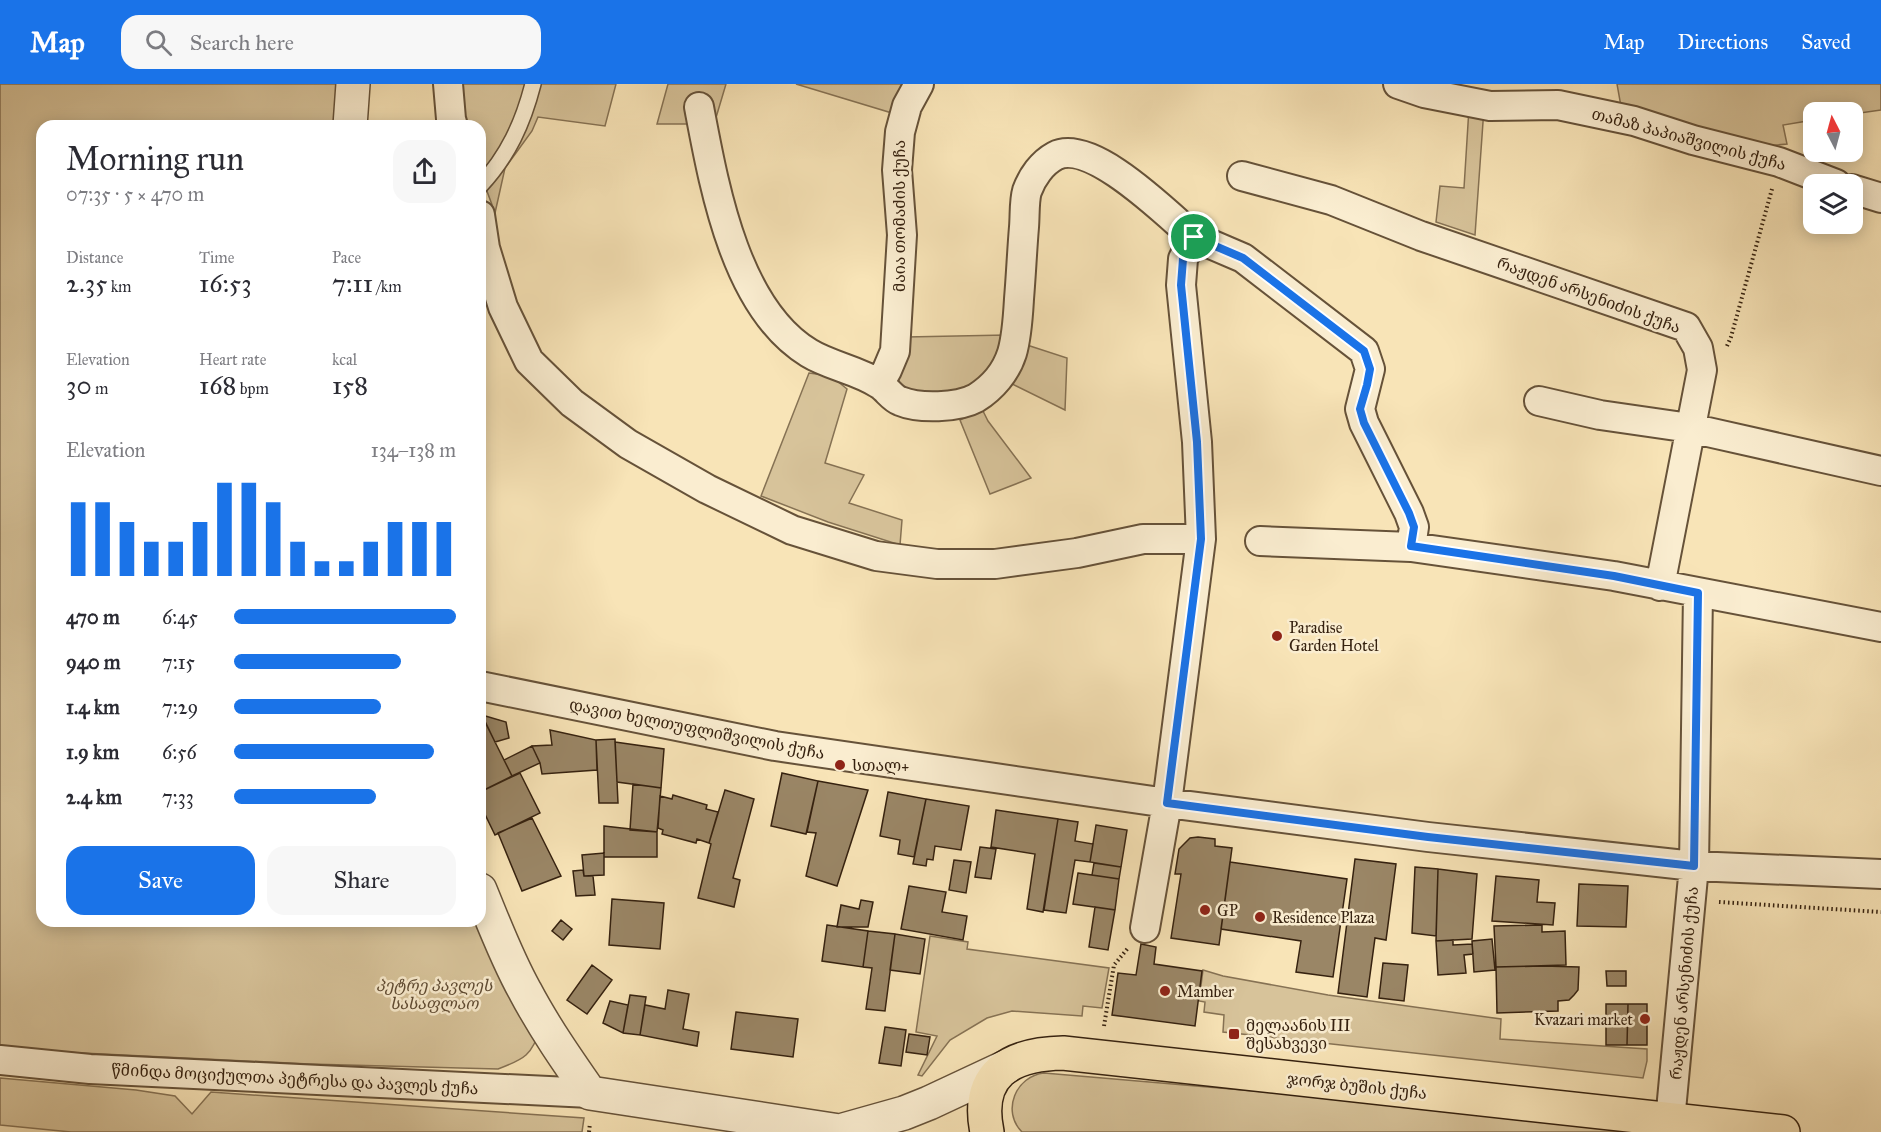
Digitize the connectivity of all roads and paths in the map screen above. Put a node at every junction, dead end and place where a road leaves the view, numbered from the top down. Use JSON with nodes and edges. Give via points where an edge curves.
{"nodes":[{"id":1,"x":353,"y":84,"type":"edge"},
{"id":2,"x":448,"y":84,"type":"edge"},
{"id":3,"x":533,"y":84,"type":"edge"},
{"id":4,"x":919,"y":84,"type":"edge"},
{"id":5,"x":1398,"y":84,"type":"edge"},
{"id":6,"x":699,"y":107,"type":"dead end"},
{"id":7,"x":350,"y":120,"type":"edge"},
{"id":8,"x":451,"y":120,"type":"edge"},
{"id":9,"x":1779,"y":162,"type":"junction"},
{"id":10,"x":1810,"y":174,"type":"edge"},
{"id":11,"x":1242,"y":176,"type":"dead end"},
{"id":12,"x":486,"y":180,"type":"edge"},
{"id":13,"x":1863,"y":192,"type":"edge"},
{"id":14,"x":1881,"y":198,"type":"edge"},
{"id":15,"x":1194,"y":237,"type":"junction"},
{"id":16,"x":486,"y":251,"type":"edge"},
{"id":17,"x":1699,"y":353,"type":"junction"},
{"id":18,"x":879,"y":384,"type":"junction"},
{"id":19,"x":1539,"y":400,"type":"dead end"},
{"id":20,"x":1690,"y":428,"type":"junction"},
{"id":21,"x":1881,"y":471,"type":"edge"},
{"id":22,"x":1201,"y":539,"type":"junction"},
{"id":23,"x":1260,"y":541,"type":"dead end"},
{"id":24,"x":1411,"y":546,"type":"junction"},
{"id":25,"x":1660,"y":586,"type":"junction"},
{"id":26,"x":1698,"y":593,"type":"junction"},
{"id":27,"x":1881,"y":627,"type":"edge"},
{"id":28,"x":486,"y":687,"type":"edge"},
{"id":29,"x":1167,"y":803,"type":"junction"},
{"id":30,"x":1694,"y":866,"type":"junction"},
{"id":31,"x":1881,"y":874,"type":"edge"},
{"id":32,"x":1691,"y":900,"type":"junction"},
{"id":33,"x":486,"y":905,"type":"edge"},
{"id":34,"x":1881,"y":912,"type":"edge"},
{"id":35,"x":1145,"y":928,"type":"dead end"},
{"id":36,"x":1114,"y":965,"type":"dead end"},
{"id":37,"x":1104,"y":1026,"type":"dead end"},
{"id":38,"x":0,"y":1060,"type":"edge"},
{"id":39,"x":1006,"y":1066,"type":"junction"},
{"id":40,"x":590,"y":1093,"type":"junction"},
{"id":41,"x":1670,"y":1121,"type":"junction"},
{"id":42,"x":843,"y":1131,"type":"edge"},
{"id":43,"x":987,"y":1132,"type":"edge"},
{"id":44,"x":1783,"y":1132,"type":"edge"}],
"edges":[{"from":1,"to":7,"type":"street"},
{"from":2,"to":8,"type":"street"},
{"from":3,"to":12,"type":"lane","via":[[510,147]]},
{"from":4,"to":18,"type":"street","name":"მაია თომაძის ქუჩა","via":[[907,106],[900,132],[897,170],[902,235],[895,351]]},
{"from":5,"to":9,"type":"street","name":"თამაზ პაპიაშვილის ქუჩა","via":[[1490,106],[1558,105],[1608,115]]},
{"from":6,"to":18,"type":"street","via":[[715,192],[747,280],[766,312],[788,338],[810,354]]},
{"from":9,"to":10,"type":"street","name":"თამაზ პაპიაშვილის ქუჩა"},
{"from":9,"to":17,"type":"path","via":[[1731,337],[1726,346]]},
{"from":11,"to":17,"type":"street","name":"რაჟდენ არსენიძის ქუჩა","via":[[1330,200],[1686,327]]},
{"from":13,"to":14,"type":"street"},
{"from":15,"to":18,"type":"street","via":[[1121,175],[1096,160],[1073,152],[1056,155],[1040,166],[1027,191],[1017,323],[1012,353],[1002,374],[974,399],[951,405],[899,401]]},
{"from":15,"to":22,"type":"street","via":[[1183,259],[1181,285],[1197,442]]},
{"from":15,"to":24,"type":"street","via":[[1243,258],[1364,351],[1370,369],[1360,409],[1409,513],[1414,527]]},
{"from":16,"to":22,"type":"street","via":[[503,307],[529,361],[572,403],[628,444],[706,489],[792,530],[876,556],[937,564],[995,564],[1143,539]]},
{"from":17,"to":20,"type":"street","name":"რაჟდენ არსენიძის ქუჩა","via":[[1702,370]]},
{"from":19,"to":20,"type":"street","via":[[1600,415]]},
{"from":20,"to":21,"type":"street"},
{"from":20,"to":25,"type":"street","name":"რაჟდენ არსენიძის ქუჩა"},
{"from":22,"to":29,"type":"street"},
{"from":23,"to":24,"type":"street"},
{"from":24,"to":25,"type":"street"},
{"from":25,"to":26,"type":"street"},
{"from":26,"to":27,"type":"street"},
{"from":26,"to":30,"type":"street","name":"რაჟდენ არსენიძის ქუჩა"},
{"from":28,"to":29,"type":"street","name":"დავით ხელთუფლიშვილის ქუჩა","via":[[775,746]]},
{"from":29,"to":30,"type":"street","name":"დავით ხელთუფლიშვილის ქუჩა"},
{"from":29,"to":35,"type":"street"},
{"from":30,"to":31,"type":"street","name":"დავით ხელთუფლიშვილის ქუჩა"},
{"from":30,"to":32,"type":"street","name":"რაჟდენ არსენიძის ქუჩა"},
{"from":32,"to":34,"type":"path"},
{"from":32,"to":41,"type":"street","name":"რაჟდენ არსენიძის ქუჩა"},
{"from":33,"to":40,"type":"street","via":[[525,991]]},
{"from":36,"to":37,"type":"path"},
{"from":38,"to":40,"type":"street","name":"წმინდა მოციქულთა პეტრესა და პავლეს ქუჩა","via":[[90,1069]]},
{"from":39,"to":41,"type":"main road","name":"ჯორჯ ბუშის ქუჩა","via":[[1026,1056],[1063,1053]]},
{"from":39,"to":42,"type":"street","via":[[904,1113]]},
{"from":39,"to":43,"type":"main road","via":[[986,1093]]},
{"from":40,"to":42,"type":"street"},
{"from":41,"to":44,"type":"main road","name":"ჯორჯ ბუშის ქუჩა"}]}
